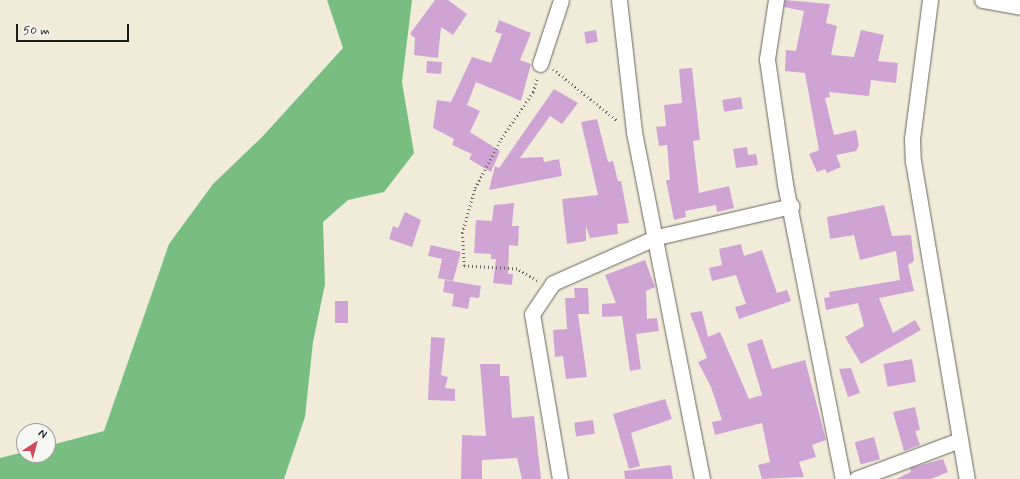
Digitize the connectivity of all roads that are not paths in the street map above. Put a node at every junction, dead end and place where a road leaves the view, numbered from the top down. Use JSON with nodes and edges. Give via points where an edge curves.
{"nodes":[{"id":1,"x":561,"y":0,"type":"edge"},
{"id":2,"x":619,"y":0,"type":"edge"},
{"id":3,"x":776,"y":0,"type":"edge"},
{"id":4,"x":930,"y":0,"type":"edge"},
{"id":5,"x":982,"y":0,"type":"edge"},
{"id":6,"x":1020,"y":7,"type":"edge"},
{"id":7,"x":541,"y":62,"type":"road end"},
{"id":8,"x":791,"y":206,"type":"junction"},
{"id":9,"x":657,"y":237,"type":"junction"},
{"id":10,"x":960,"y":440,"type":"junction"},
{"id":11,"x":560,"y":479,"type":"edge"},
{"id":12,"x":702,"y":479,"type":"edge"},
{"id":13,"x":843,"y":479,"type":"edge"},
{"id":14,"x":856,"y":479,"type":"edge"},
{"id":15,"x":967,"y":479,"type":"edge"}],
"edges":[{"from":1,"to":7,"type":"street"},
{"from":2,"to":9,"type":"street","via":[[634,132]]},
{"from":3,"to":8,"type":"street","via":[[767,59]]},
{"from":4,"to":10,"type":"street","via":[[912,138],[913,161]]},
{"from":5,"to":6,"type":"street"},
{"from":8,"to":9,"type":"street"},
{"from":8,"to":13,"type":"street"},
{"from":9,"to":11,"type":"street","via":[[553,283],[532,314]]},
{"from":9,"to":12,"type":"street"},
{"from":10,"to":14,"type":"street"},
{"from":10,"to":15,"type":"street"}]}
